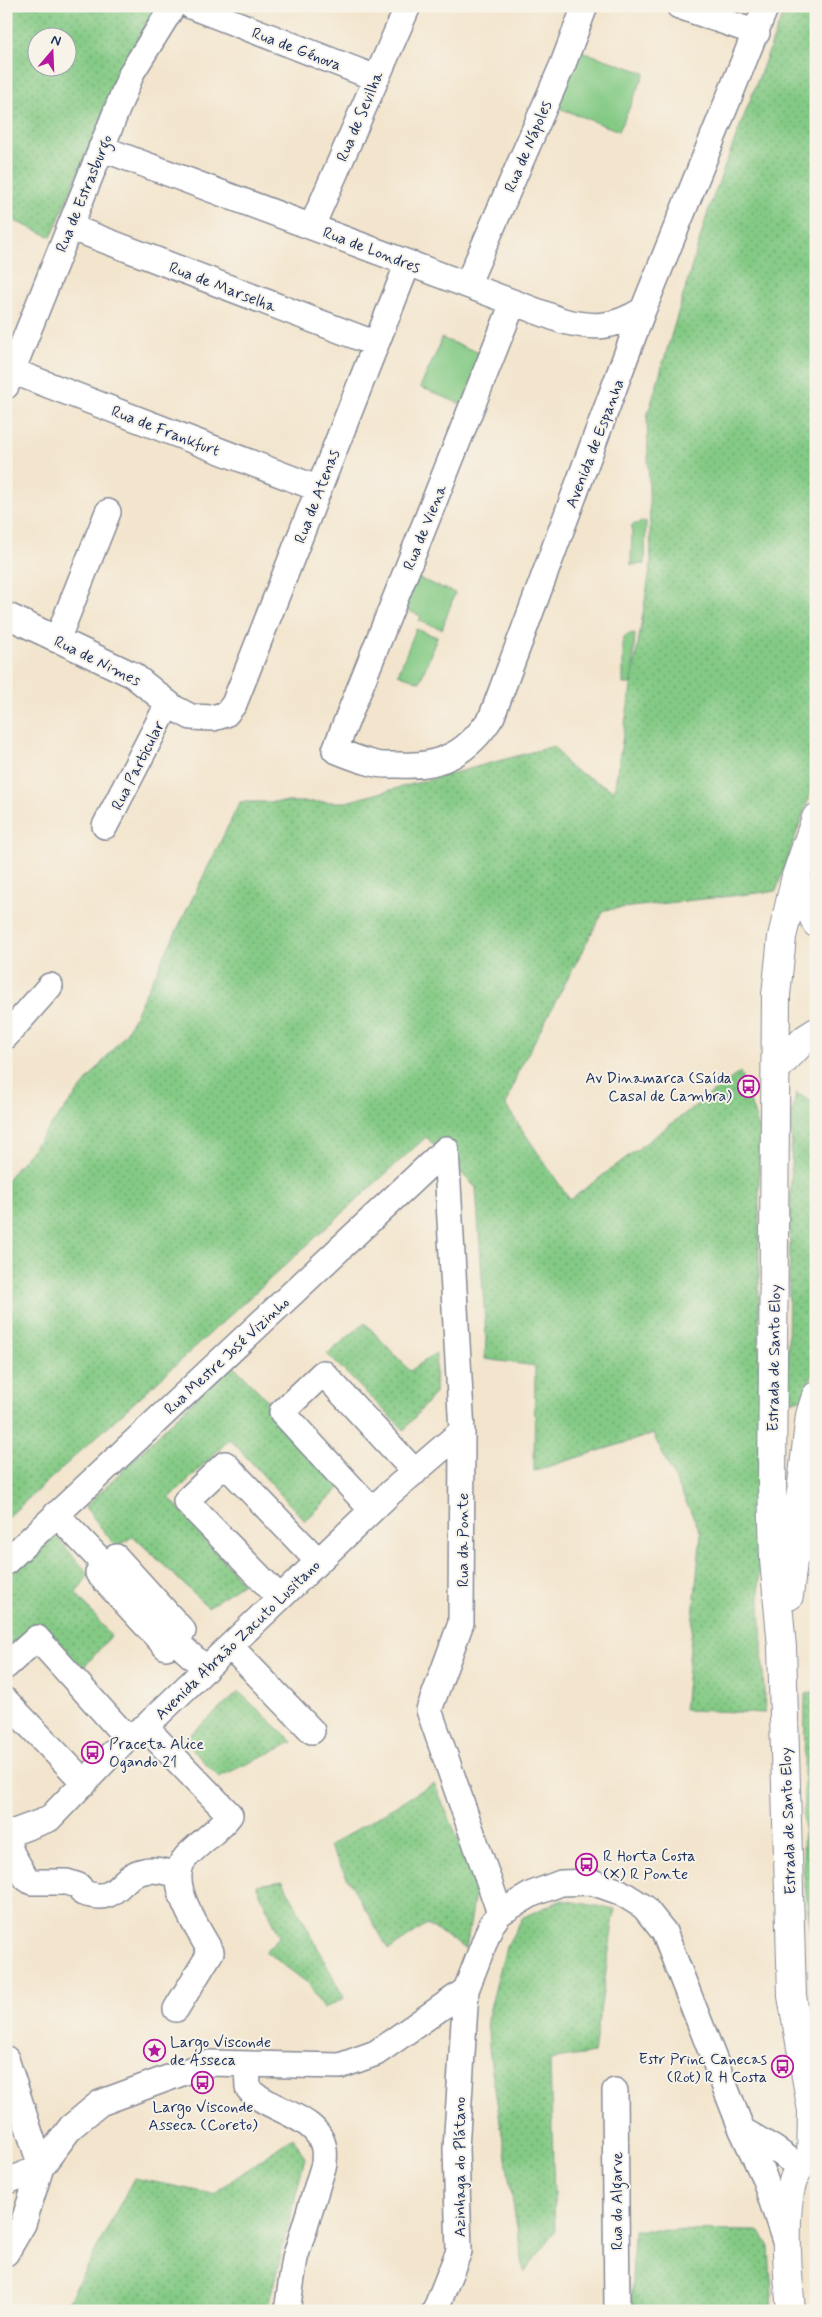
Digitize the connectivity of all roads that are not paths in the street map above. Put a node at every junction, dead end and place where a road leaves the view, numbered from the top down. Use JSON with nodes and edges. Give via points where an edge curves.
{"nodes":[{"id":1,"x":173,"y":6,"type":"edge"},
{"id":2,"x":191,"y":6,"type":"edge"},
{"id":3,"x":408,"y":6,"type":"edge"},
{"id":4,"x":585,"y":6,"type":"edge"},
{"id":5,"x":679,"y":6,"type":"edge"},
{"id":6,"x":766,"y":6,"type":"edge"},
{"id":7,"x":757,"y":33,"type":"junction"},
{"id":8,"x":376,"y":78,"type":"junction"},
{"id":9,"x":102,"y":148,"type":"junction"},
{"id":10,"x":312,"y":226,"type":"junction"},
{"id":11,"x":70,"y":227,"type":"junction"},
{"id":12,"x":408,"y":263,"type":"junction"},
{"id":13,"x":467,"y":285,"type":"junction"},
{"id":14,"x":513,"y":303,"type":"junction"},
{"id":15,"x":643,"y":310,"type":"junction"},
{"id":16,"x":376,"y":344,"type":"junction"},
{"id":17,"x":9,"y":378,"type":"edge"},
{"id":18,"x":319,"y":488,"type":"junction"},
{"id":19,"x":108,"y":512,"type":"dead end"},
{"id":20,"x":6,"y":616,"type":"edge"},
{"id":21,"x":58,"y":640,"type":"junction"},
{"id":22,"x":168,"y":704,"type":"junction"},
{"id":23,"x":213,"y":718,"type":"joint"},
{"id":24,"x":335,"y":750,"type":"joint"},
{"id":25,"x":816,"y":818,"type":"edge"},
{"id":26,"x":105,"y":826,"type":"dead end"},
{"id":27,"x":796,"y":876,"type":"junction"},
{"id":28,"x":816,"y":923,"type":"edge"},
{"id":29,"x":50,"y":986,"type":"dead end"},
{"id":30,"x":816,"y":1032,"type":"edge"},
{"id":31,"x":6,"y":1036,"type":"edge"},
{"id":32,"x":776,"y":1069,"type":"junction"},
{"id":33,"x":446,"y":1149,"type":"joint"},
{"id":34,"x":816,"y":1396,"type":"edge"},
{"id":35,"x":462,"y":1431,"type":"junction"},
{"id":36,"x":415,"y":1472,"type":"junction"},
{"id":37,"x":372,"y":1510,"type":"junction"},
{"id":38,"x":56,"y":1514,"type":"junction"},
{"id":39,"x":805,"y":1551,"type":"edge"},
{"id":40,"x":318,"y":1561,"type":"junction"},
{"id":41,"x":6,"y":1562,"type":"edge"},
{"id":42,"x":280,"y":1598,"type":"junction"},
{"id":43,"x":230,"y":1646,"type":"junction"},
{"id":44,"x":782,"y":1647,"type":"junction"},
{"id":45,"x":6,"y":1666,"type":"edge"},
{"id":46,"x":206,"y":1669,"type":"junction"},
{"id":47,"x":6,"y":1701,"type":"edge"},
{"id":48,"x":312,"y":1731,"type":"dead end"},
{"id":49,"x":136,"y":1732,"type":"junction"},
{"id":50,"x":85,"y":1783,"type":"junction"},
{"id":51,"x":6,"y":1836,"type":"edge"},
{"id":52,"x":178,"y":1874,"type":"junction"},
{"id":53,"x":500,"y":1913,"type":"junction"},
{"id":54,"x":466,"y":1990,"type":"junction"},
{"id":55,"x":792,"y":1996,"type":"junction"},
{"id":56,"x":176,"y":2009,"type":"dead end"},
{"id":57,"x":816,"y":2056,"type":"edge"},
{"id":58,"x":6,"y":2059,"type":"edge"},
{"id":59,"x":248,"y":2064,"type":"junction"},
{"id":60,"x":615,"y":2091,"type":"dead end"},
{"id":61,"x":742,"y":2130,"type":"junction"},
{"id":62,"x":809,"y":2163,"type":"edge"},
{"id":63,"x":41,"y":2167,"type":"junction"},
{"id":64,"x":6,"y":2182,"type":"edge"},
{"id":65,"x":788,"y":2252,"type":"junction"},
{"id":66,"x":6,"y":2254,"type":"edge"},
{"id":67,"x":287,"y":2311,"type":"edge"},
{"id":68,"x":435,"y":2311,"type":"edge"},
{"id":69,"x":617,"y":2311,"type":"edge"},
{"id":70,"x":791,"y":2311,"type":"edge"}],
"edges":[{"from":1,"to":9,"type":"street","name":"Rua de Estrasburgo","via":[[132,72]]},
{"from":2,"to":8,"type":"street","name":"Rua de Génova"},
{"from":3,"to":8,"type":"street","name":"Rua de Sevilha"},
{"from":4,"to":13,"type":"street","name":"Rua de Nápoles"},
{"from":5,"to":7,"type":"street"},
{"from":6,"to":7,"type":"street","name":"Avenida de Espanha"},
{"from":7,"to":15,"type":"street","name":"Avenida de Espanha"},
{"from":8,"to":10,"type":"street","name":"Rua de Sevilha"},
{"from":9,"to":10,"type":"street","name":"Rua de Londres"},
{"from":9,"to":11,"type":"street","name":"Rua de Estrasburgo"},
{"from":10,"to":12,"type":"street","name":"Rua de Londres"},
{"from":11,"to":16,"type":"street","name":"Rua de Marselha"},
{"from":11,"to":17,"type":"street","name":"Rua de Estrasburgo"},
{"from":12,"to":13,"type":"street","name":"Rua de Londres"},
{"from":12,"to":16,"type":"street","name":"Rua de Atenas"},
{"from":13,"to":14,"type":"street","name":"Rua de Londres"},
{"from":14,"to":15,"type":"street","name":"Rua de Londres","via":[[563,321],[597,327],[621,322]]},
{"from":14,"to":24,"type":"street","name":"Rua de Viena"},
{"from":15,"to":24,"type":"street","name":"Avenida de Espanha","via":[[492,713],[481,732],[467,747],[448,758],[419,766],[374,764]]},
{"from":16,"to":18,"type":"street","name":"Rua de Atenas"},
{"from":17,"to":18,"type":"street","name":"Rua de Frankfurt"},
{"from":18,"to":23,"type":"street","name":"Rua de Atenas","via":[[234,704],[226,714]]},
{"from":19,"to":21,"type":"street"},
{"from":20,"to":21,"type":"street","name":"Rua de Nimes"},
{"from":21,"to":22,"type":"street","name":"Rua de Nimes","via":[[133,675]]},
{"from":22,"to":23,"type":"street","name":"Rua de Nimes","via":[[190,717]]},
{"from":22,"to":26,"type":"street","name":"Rua Particular"},
{"from":25,"to":27,"type":"main road","name":"Estrada de Santo Eloy"},
{"from":27,"to":28,"type":"main road"},
{"from":27,"to":32,"type":"main road","name":"Estrada de Santo Eloy","via":[[782,937],[776,995]]},
{"from":29,"to":31,"type":"street"},
{"from":30,"to":32,"type":"main road","via":[[805,1038]]},
{"from":32,"to":44,"type":"main road","name":"Estrada de Santo Eloy","via":[[772,1482],[774,1560]]},
{"from":33,"to":35,"type":"street","name":"Rua da Ponte"},
{"from":33,"to":38,"type":"street","name":"Rua Mestre José Vizinho"},
{"from":34,"to":39,"type":"main road","name":"Estrada de Santo Eloy","via":[[810,1415]]},
{"from":35,"to":36,"type":"street","name":"Avenida Abraão Zacuto Lusitano"},
{"from":35,"to":53,"type":"street","name":"Rua da Ponte","via":[[462,1623],[429,1710]]},
{"from":36,"to":37,"type":"street","name":"Avenida Abraão Zacuto Lusitano"},
{"from":36,"to":37,"type":"street","via":[[323,1373],[282,1412]]},
{"from":37,"to":40,"type":"street","name":"Avenida Abraão Zacuto Lusitano"},
{"from":38,"to":41,"type":"street","name":"Rua Mestre José Vizinho"},
{"from":38,"to":46,"type":"street","via":[[106,1566],[98,1573],[166,1647],[174,1640]]},
{"from":39,"to":44,"type":"main road","name":"Estrada de Santo Eloy"},
{"from":40,"to":42,"type":"street","name":"Avenida Abraão Zacuto Lusitano"},
{"from":40,"to":42,"type":"street","via":[[225,1464],[186,1501]]},
{"from":42,"to":43,"type":"street","name":"Avenida Abraão Zacuto Lusitano"},
{"from":43,"to":46,"type":"street","name":"Avenida Abraão Zacuto Lusitano"},
{"from":43,"to":48,"type":"street"},
{"from":44,"to":55,"type":"main road","name":"Estrada de Santo Eloy"},
{"from":45,"to":49,"type":"street","via":[[37,1638]]},
{"from":46,"to":49,"type":"street","name":"Avenida Abraão Zacuto Lusitano"},
{"from":47,"to":50,"type":"street"},
{"from":49,"to":50,"type":"street","name":"Avenida Abraão Zacuto Lusitano"},
{"from":49,"to":52,"type":"street","via":[[230,1815],[184,1859]]},
{"from":50,"to":51,"type":"street","name":"Avenida Abraão Zacuto Lusitano","via":[[49,1819]]},
{"from":51,"to":52,"type":"street","via":[[26,1878],[32,1882],[67,1882],[79,1886],[82,1893],[94,1896],[111,1895],[131,1876],[144,1870]]},
{"from":52,"to":56,"type":"street","via":[[183,1900],[211,1952]]},
{"from":53,"to":54,"type":"street","name":"Azinhaga do Plátano","via":[[492,1924]]},
{"from":53,"to":61,"type":"street","via":[[532,1894],[561,1883],[592,1882],[620,1892],[644,1907],[664,1932]]},
{"from":54,"to":59,"type":"street","via":[[376,2053],[340,2066]]},
{"from":54,"to":68,"type":"street","name":"Azinhaga do Plátano","via":[[456,2149],[459,2251]]},
{"from":55,"to":57,"type":"main road","name":"Estrada de Santo Eloy"},
{"from":55,"to":62,"type":"main road","name":"Estrada de Santo Eloy","via":[[812,2111]]},
{"from":58,"to":63,"type":"street"},
{"from":59,"to":63,"type":"street","via":[[209,2063],[100,2103],[72,2127]]},
{"from":59,"to":67,"type":"street","via":[[248,2088],[256,2098],[300,2118],[319,2135],[324,2149],[324,2164],[296,2258]]},
{"from":60,"to":69,"type":"street","name":"Rua do Algarve"},
{"from":61,"to":62,"type":"street"},
{"from":61,"to":65,"type":"street","via":[[764,2177]]},
{"from":62,"to":65,"type":"main road","name":"Estrada de Santo Eloy","via":[[792,2182]]},
{"from":63,"to":64,"type":"street"},
{"from":63,"to":66,"type":"street","via":[[23,2224]]},
{"from":65,"to":70,"type":"main road","name":"Estrada de Santo Eloy"}]}
